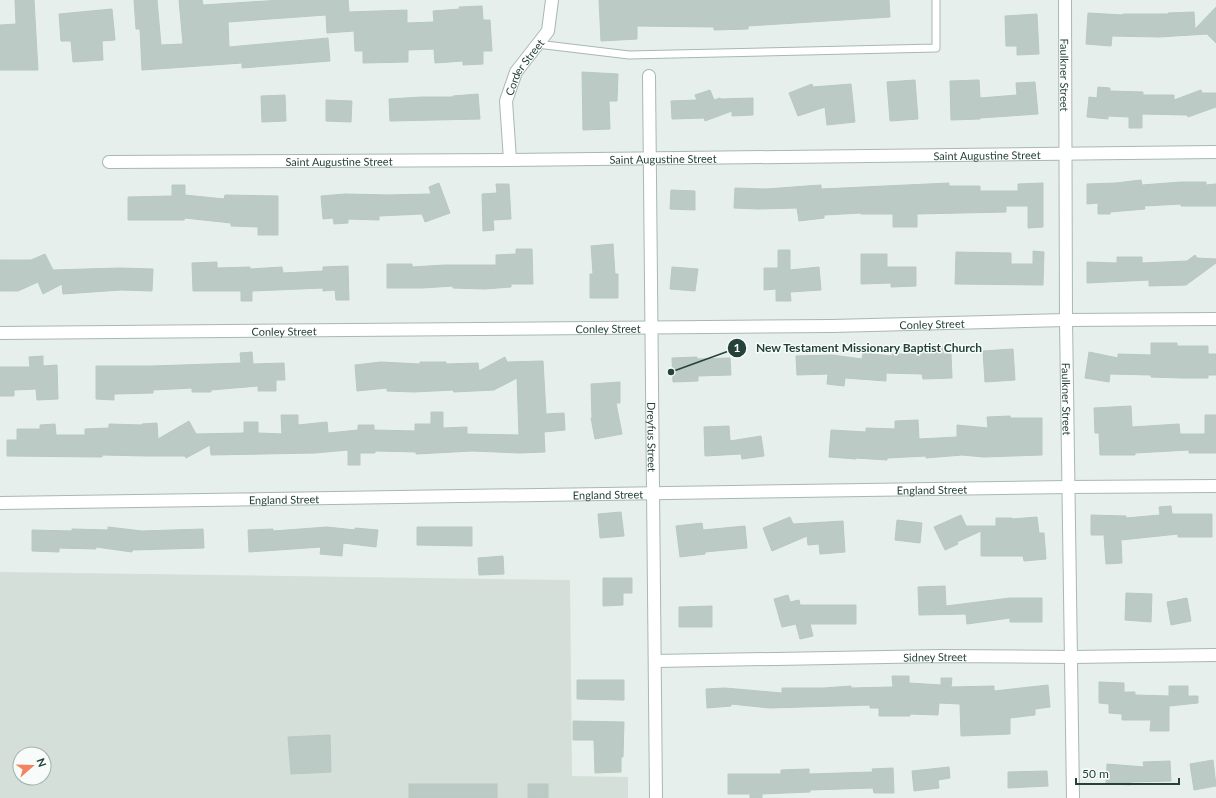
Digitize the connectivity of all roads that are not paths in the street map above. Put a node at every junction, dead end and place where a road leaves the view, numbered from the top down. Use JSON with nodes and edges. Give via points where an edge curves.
{"nodes":[{"id":1,"x":552,"y":0,"type":"edge"},
{"id":2,"x":936,"y":0,"type":"edge"},
{"id":3,"x":1065,"y":0,"type":"edge"},
{"id":4,"x":537,"y":44,"type":"junction"},
{"id":5,"x":649,"y":76,"type":"dead end"},
{"id":6,"x":1216,"y":152,"type":"edge"},
{"id":7,"x":1064,"y":153,"type":"junction"},
{"id":8,"x":650,"y":159,"type":"junction"},
{"id":9,"x":510,"y":160,"type":"junction"},
{"id":10,"x":109,"y":162,"type":"dead end"},
{"id":11,"x":1216,"y":319,"type":"edge"},
{"id":12,"x":1066,"y":320,"type":"junction"},
{"id":13,"x":652,"y":327,"type":"junction"},
{"id":14,"x":0,"y":333,"type":"edge"},
{"id":15,"x":1216,"y":486,"type":"edge"},
{"id":16,"x":1069,"y":487,"type":"junction"},
{"id":17,"x":653,"y":493,"type":"junction"},
{"id":18,"x":0,"y":503,"type":"edge"},
{"id":19,"x":1216,"y":655,"type":"edge"},
{"id":20,"x":1071,"y":657,"type":"junction"},
{"id":21,"x":655,"y":661,"type":"junction"},
{"id":22,"x":656,"y":798,"type":"edge"},
{"id":23,"x":1073,"y":798,"type":"edge"}],
"edges":[{"from":1,"to":4,"type":"street","name":"Corder Street","via":[[548,31]]},
{"from":2,"to":4,"type":"lane","via":[[936,48],[629,55]]},
{"from":3,"to":7,"type":"street","name":"Faulkner Street"},
{"from":4,"to":9,"type":"street","name":"Corder Street","via":[[516,72],[506,101]]},
{"from":5,"to":8,"type":"street","name":"Dreyfus Street"},
{"from":6,"to":7,"type":"street","name":"Saint Augustine Street"},
{"from":7,"to":8,"type":"street","name":"Saint Augustine Street"},
{"from":7,"to":12,"type":"street","name":"Faulkner Street"},
{"from":8,"to":9,"type":"street","name":"Saint Augustine Street"},
{"from":8,"to":13,"type":"street","name":"Dreyfus Street"},
{"from":9,"to":10,"type":"street","name":"Saint Augustine Street"},
{"from":11,"to":12,"type":"street","name":"Conley Street"},
{"from":12,"to":13,"type":"street","name":"Conley Street","via":[[832,326]]},
{"from":12,"to":16,"type":"street","name":"Faulkner Street"},
{"from":13,"to":14,"type":"street","name":"Conley Street"},
{"from":13,"to":17,"type":"street","name":"Dreyfus Street"},
{"from":15,"to":16,"type":"street","name":"England Street"},
{"from":16,"to":17,"type":"street","name":"England Street"},
{"from":16,"to":20,"type":"street","name":"Faulkner Street"},
{"from":17,"to":18,"type":"street","name":"England Street"},
{"from":17,"to":21,"type":"street","name":"Dreyfus Street"},
{"from":19,"to":20,"type":"street","name":"Sidney Street"},
{"from":20,"to":21,"type":"street","name":"Sidney Street","via":[[941,656]]},
{"from":20,"to":23,"type":"street","name":"Faulkner Street"},
{"from":21,"to":22,"type":"street","name":"Dreyfus Street"}]}
